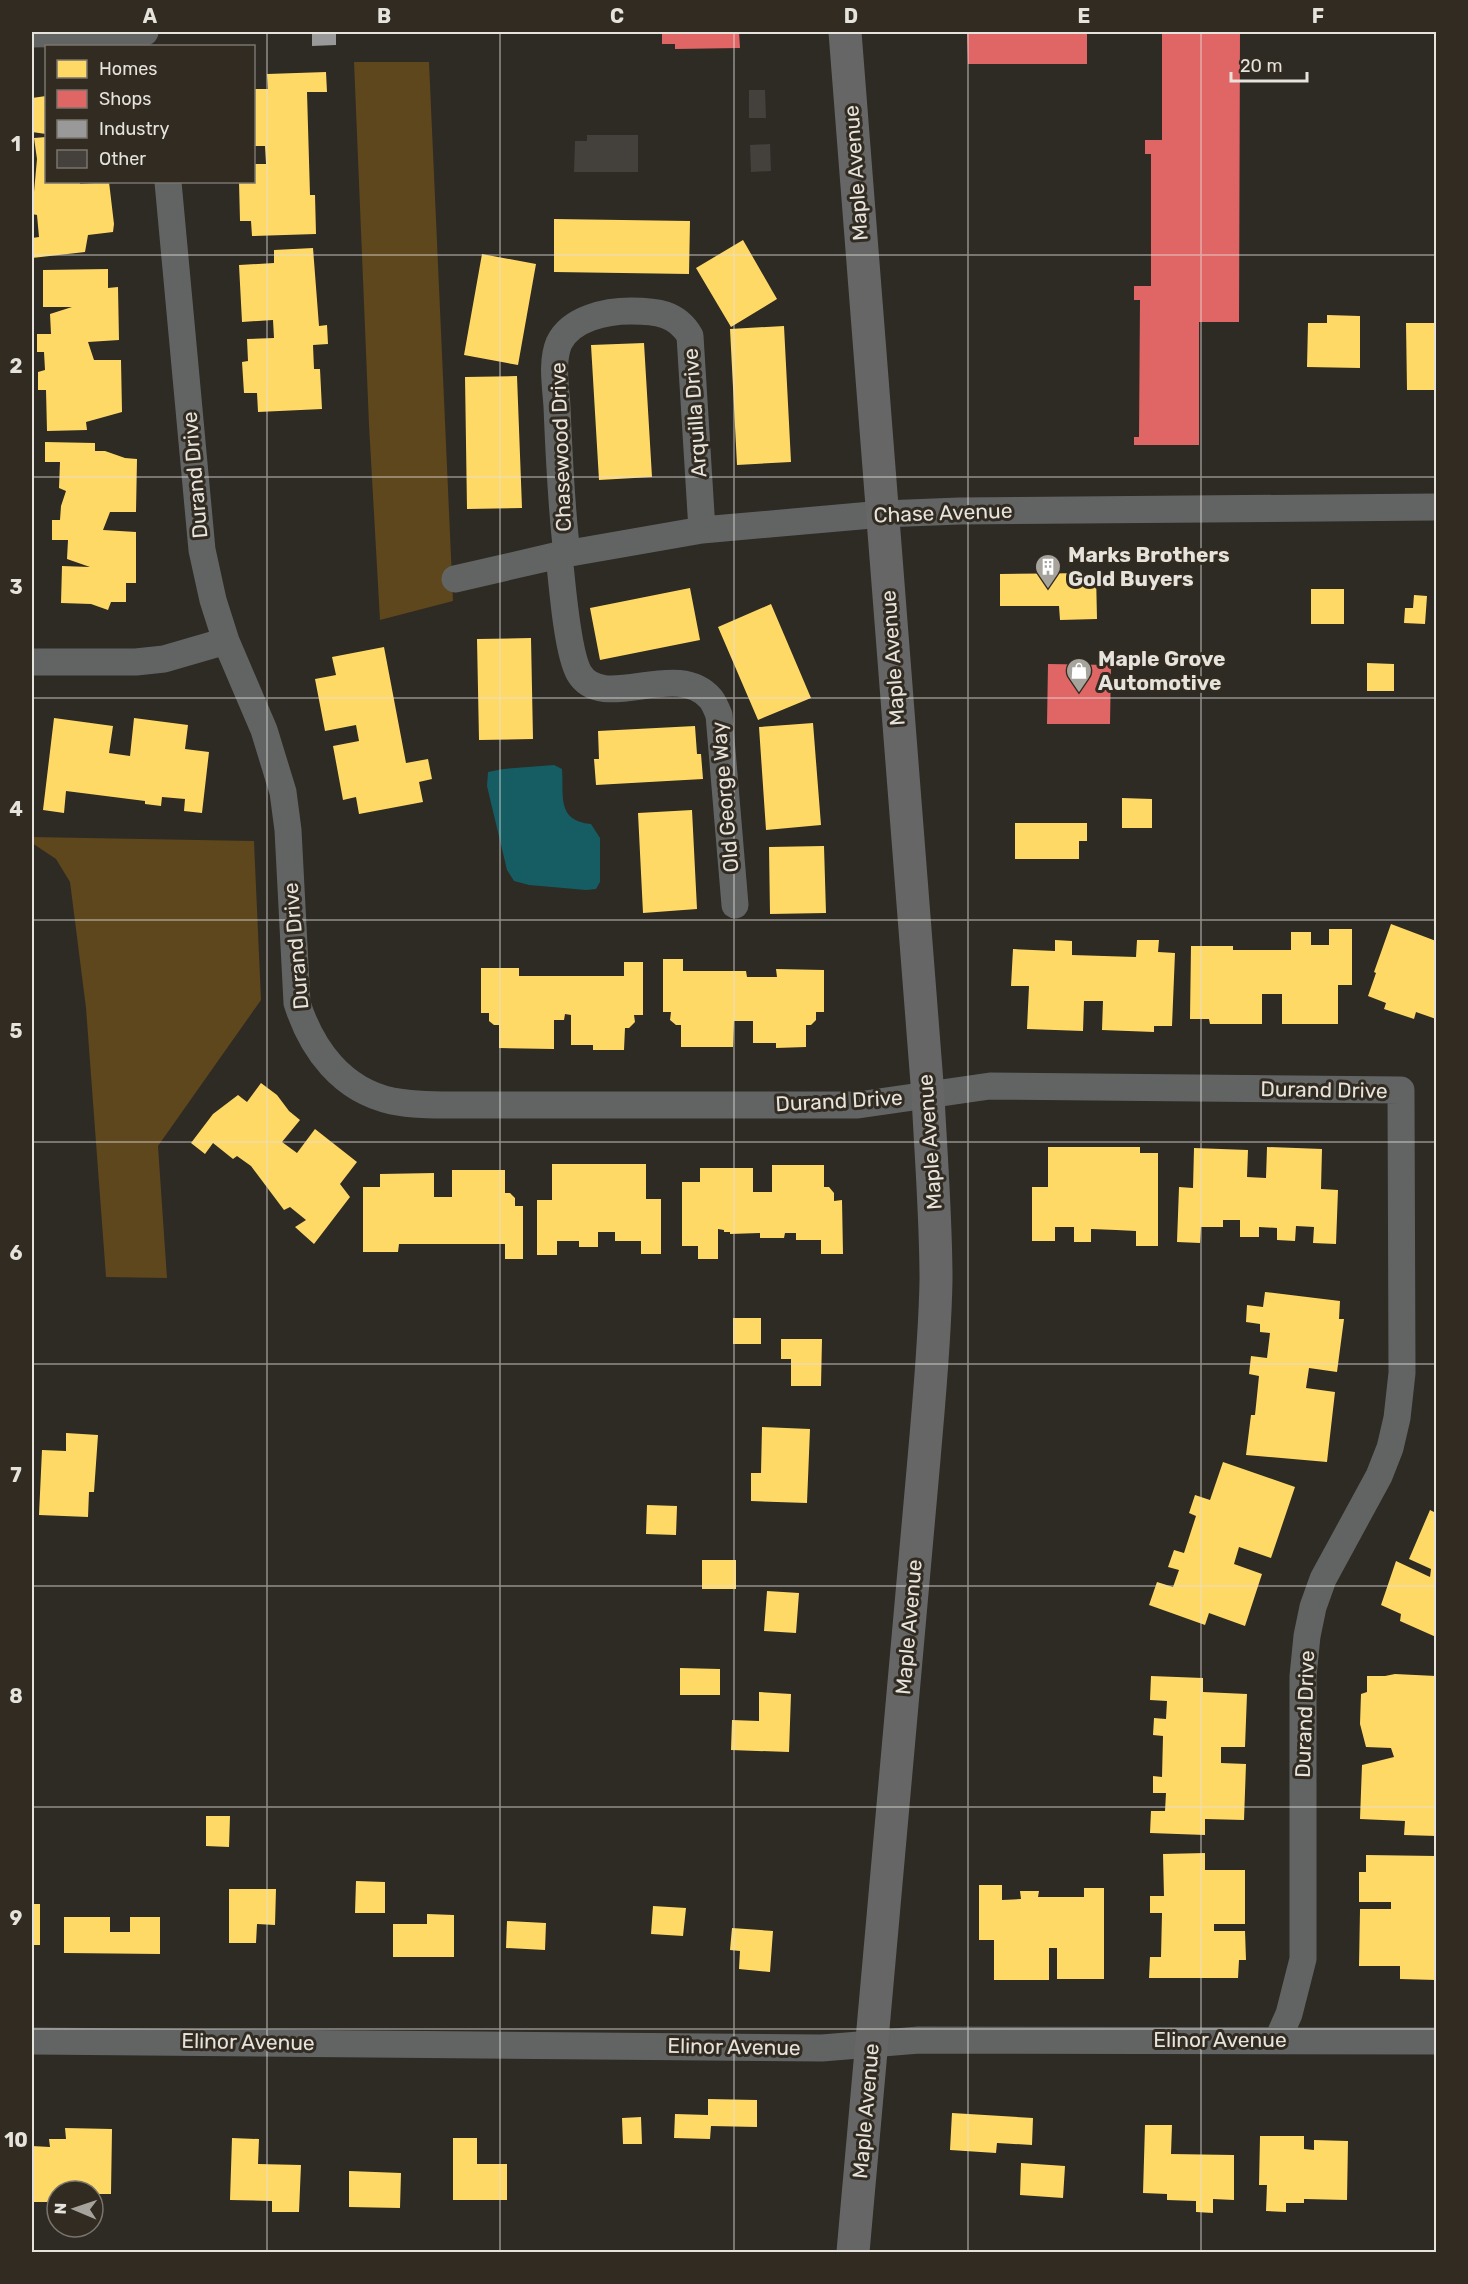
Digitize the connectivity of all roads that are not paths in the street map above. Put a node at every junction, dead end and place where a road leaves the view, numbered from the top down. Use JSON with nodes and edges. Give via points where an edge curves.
{"nodes":[{"id":1,"x":145,"y":32,"type":"edge"},
{"id":2,"x":845,"y":32,"type":"edge"},
{"id":3,"x":32,"y":34,"type":"edge"},
{"id":4,"x":168,"y":183,"type":"edge"},
{"id":5,"x":624,"y":311,"type":"joint"},
{"id":6,"x":1437,"y":507,"type":"edge"},
{"id":7,"x":883,"y":514,"type":"junction"},
{"id":8,"x":702,"y":530,"type":"junction"},
{"id":9,"x":562,"y":555,"type":"junction"},
{"id":10,"x":455,"y":579,"type":"dead end"},
{"id":11,"x":226,"y":641,"type":"junction"},
{"id":12,"x":32,"y":662,"type":"edge"},
{"id":13,"x":735,"y":905,"type":"dead end"},
{"id":14,"x":928,"y":1096,"type":"junction"},
{"id":15,"x":32,"y":2041,"type":"edge"},
{"id":16,"x":1277,"y":2041,"type":"junction"},
{"id":17,"x":1437,"y":2041,"type":"edge"},
{"id":18,"x":872,"y":2043,"type":"junction"},
{"id":19,"x":853,"y":2253,"type":"edge"}],
"edges":[{"from":1,"to":3,"type":"street"},
{"from":2,"to":7,"type":"main road","name":"Maple Avenue"},
{"from":4,"to":11,"type":"street","name":"Durand Drive","via":[[202,550]]},
{"from":5,"to":8,"type":"street","name":"Arquilla Drive","via":[[651,311],[675,317],[690,336]]},
{"from":5,"to":9,"type":"street","name":"Chasewood Drive","via":[[592,316],[568,331],[559,343],[555,367]]},
{"from":6,"to":7,"type":"street","name":"Chase Avenue"},
{"from":7,"to":8,"type":"street","name":"Chase Avenue"},
{"from":7,"to":14,"type":"main road","name":"Maple Avenue"},
{"from":8,"to":9,"type":"street","name":"Chase Avenue"},
{"from":9,"to":10,"type":"street","name":"Chase Avenue"},
{"from":9,"to":13,"type":"street","name":"Old George Way","via":[[572,649],[579,672],[586,680],[593,686],[610,689],[665,683],[688,685],[711,699],[719,715]]},
{"from":11,"to":12,"type":"street","via":[[164,659]]},
{"from":11,"to":14,"type":"street","name":"Durand Drive","via":[[264,730],[283,792],[297,1003],[322,1057],[354,1085],[392,1101],[452,1105],[858,1104]]},
{"from":14,"to":16,"type":"street","name":"Durand Drive","via":[[990,1086],[1401,1090],[1402,1373],[1397,1418],[1379,1476],[1323,1579],[1307,1636],[1303,1676],[1303,1959],[1289,2014]]},
{"from":14,"to":18,"type":"main road","name":"Maple Avenue","via":[[935,1227],[933,1354]]},
{"from":15,"to":18,"type":"street","name":"Elinor Avenue","via":[[822,2048]]},
{"from":16,"to":17,"type":"street","name":"Elinor Avenue"},
{"from":16,"to":18,"type":"street","name":"Elinor Avenue"},
{"from":18,"to":19,"type":"main road","name":"Maple Avenue"}]}
